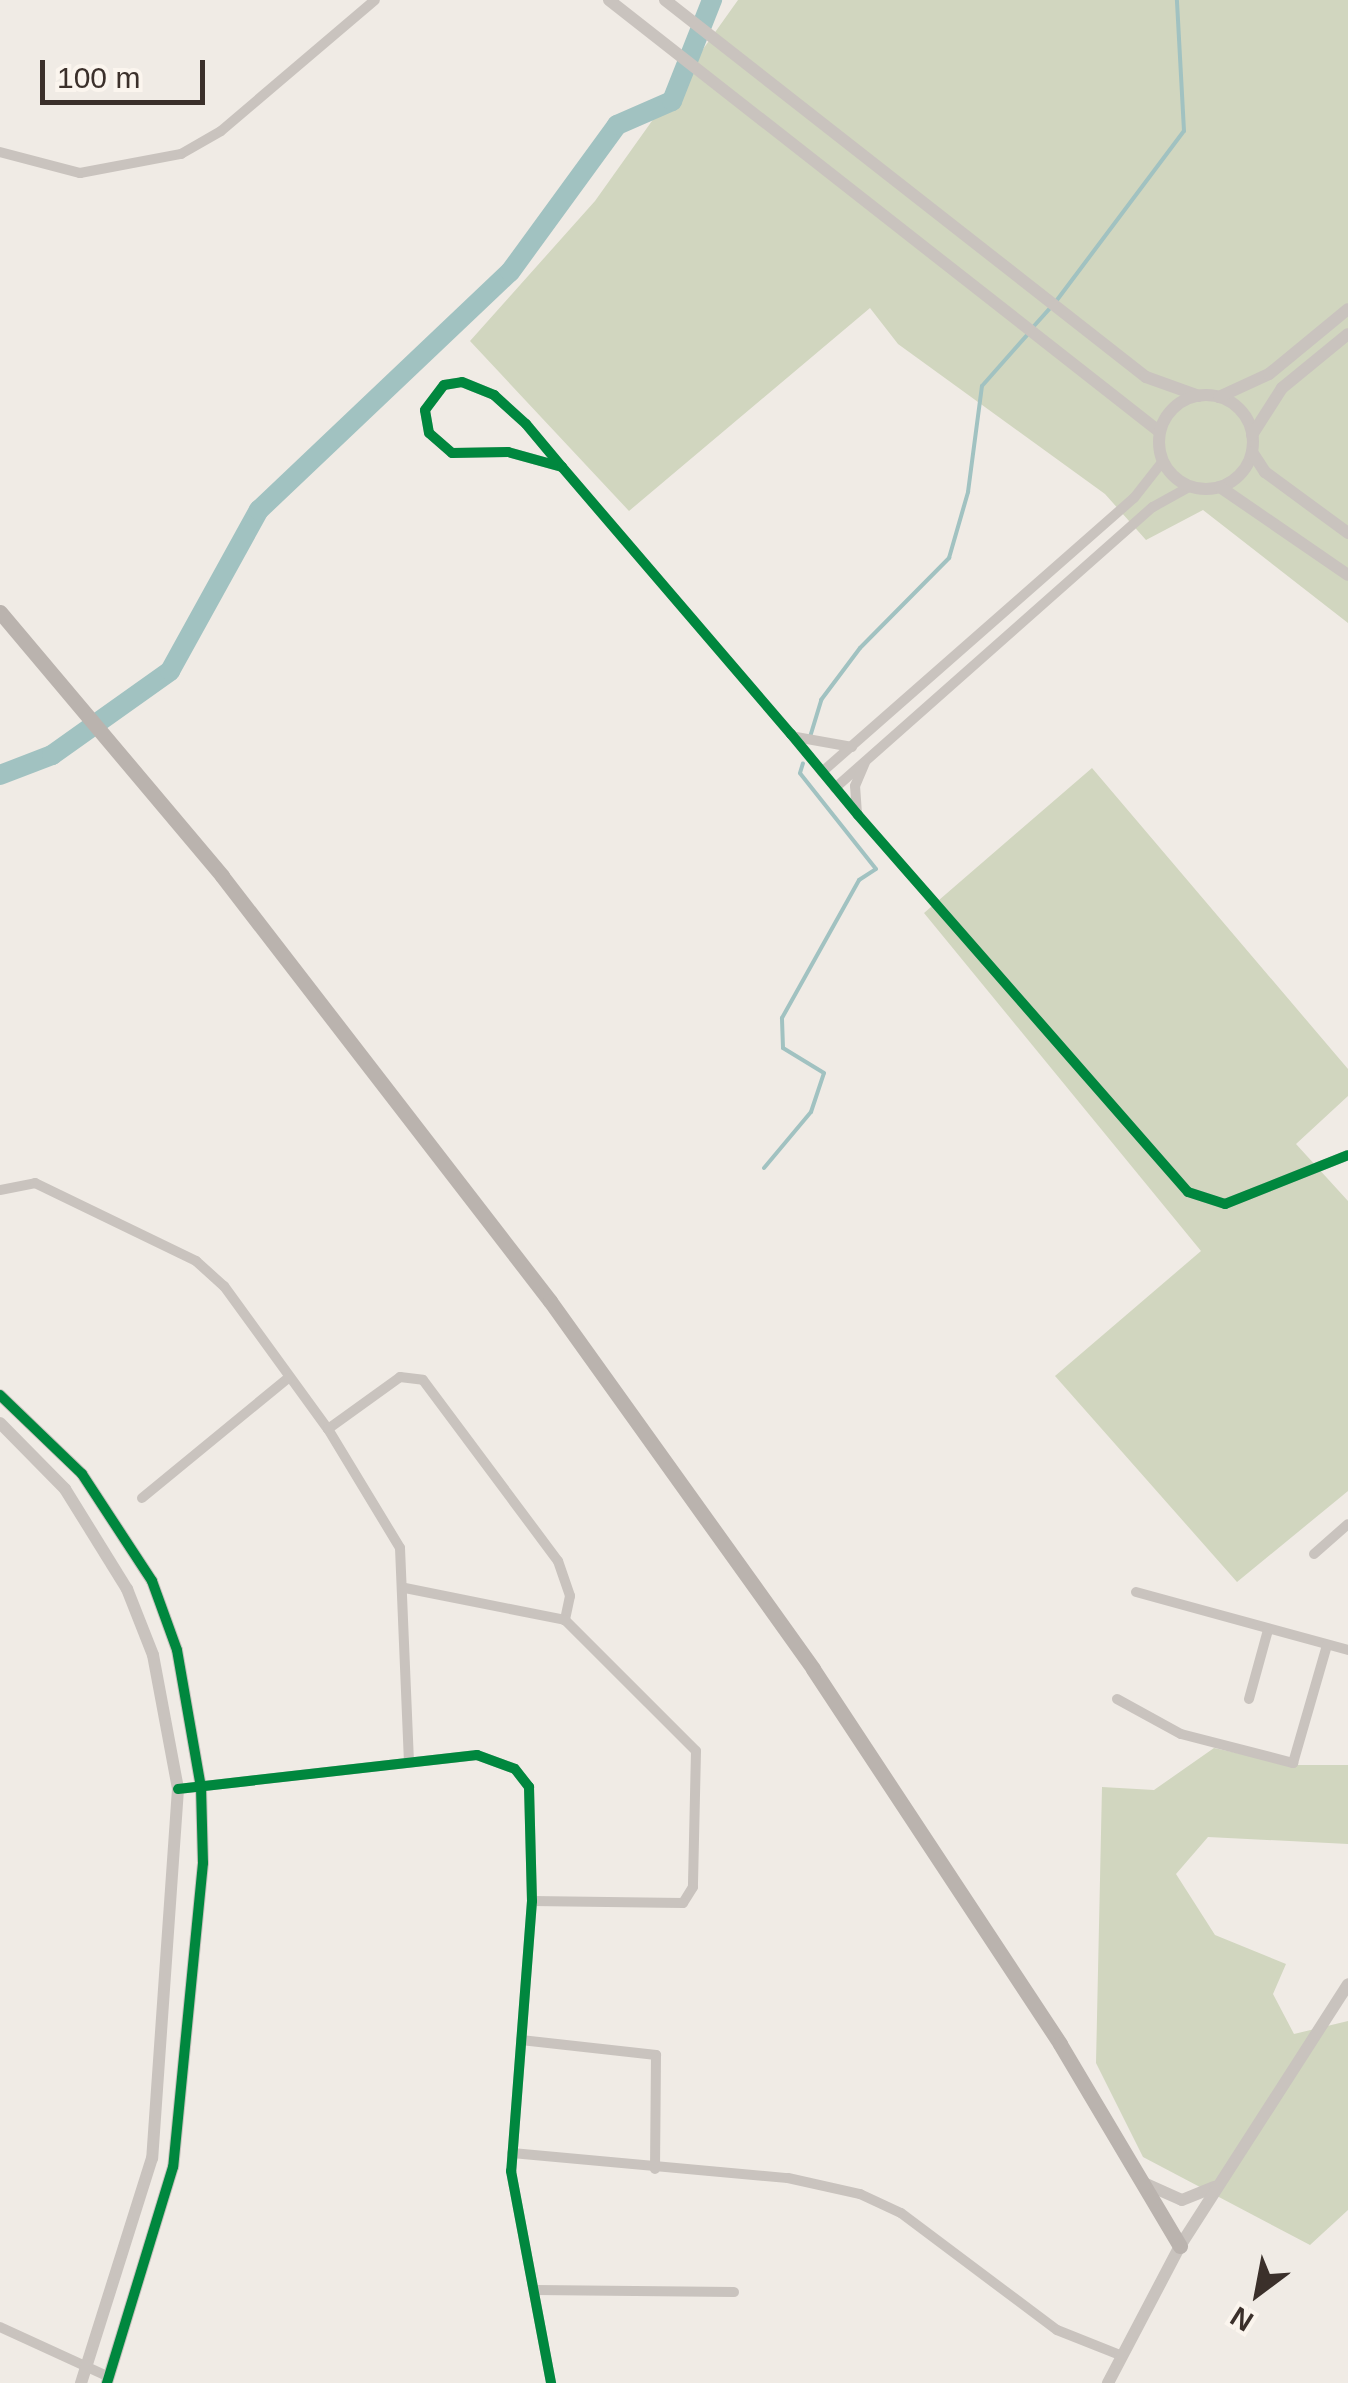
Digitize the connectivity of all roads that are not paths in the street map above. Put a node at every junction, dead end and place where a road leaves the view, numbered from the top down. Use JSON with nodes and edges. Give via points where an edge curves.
{"nodes":[{"id":1,"x":375,"y":0,"type":"edge"},
{"id":2,"x":608,"y":0,"type":"edge"},
{"id":3,"x":665,"y":0,"type":"edge"},
{"id":4,"x":0,"y":152,"type":"edge"},
{"id":5,"x":1348,"y":310,"type":"edge"},
{"id":6,"x":1348,"y":334,"type":"edge"},
{"id":7,"x":1199,"y":396,"type":"junction"},
{"id":8,"x":1219,"y":397,"type":"junction"},
{"id":9,"x":1160,"y":432,"type":"junction"},
{"id":10,"x":1252,"y":435,"type":"junction"},
{"id":11,"x":1252,"y":452,"type":"junction"},
{"id":12,"x":1163,"y":461,"type":"junction"},
{"id":13,"x":562,"y":466,"type":"junction"},
{"id":14,"x":1191,"y":486,"type":"junction"},
{"id":15,"x":1220,"y":487,"type":"junction"},
{"id":16,"x":1348,"y":533,"type":"edge"},
{"id":17,"x":1348,"y":575,"type":"edge"},
{"id":18,"x":0,"y":612,"type":"edge"},
{"id":19,"x":790,"y":734,"type":"junction"},
{"id":20,"x":854,"y":747,"type":"junction"},
{"id":21,"x":866,"y":760,"type":"junction"},
{"id":22,"x":822,"y":772,"type":"junction"},
{"id":23,"x":834,"y":788,"type":"junction"},
{"id":24,"x":858,"y":814,"type":"junction"},
{"id":25,"x":1348,"y":1155,"type":"edge"},
{"id":26,"x":0,"y":1190,"type":"edge"},
{"id":27,"x":288,"y":1378,"type":"junction"},
{"id":28,"x":0,"y":1395,"type":"edge"},
{"id":29,"x":0,"y":1423,"type":"edge"},
{"id":30,"x":328,"y":1429,"type":"junction"},
{"id":31,"x":142,"y":1498,"type":"dead end"},
{"id":32,"x":1348,"y":1524,"type":"edge"},
{"id":33,"x":1314,"y":1554,"type":"dead end"},
{"id":34,"x":405,"y":1588,"type":"junction"},
{"id":35,"x":1136,"y":1592,"type":"dead end"},
{"id":36,"x":566,"y":1620,"type":"junction"},
{"id":37,"x":1268,"y":1630,"type":"junction"},
{"id":38,"x":1327,"y":1645,"type":"junction"},
{"id":39,"x":1348,"y":1650,"type":"edge"},
{"id":40,"x":1116,"y":1699,"type":"dead end"},
{"id":41,"x":1249,"y":1699,"type":"dead end"},
{"id":42,"x":409,"y":1760,"type":"junction"},
{"id":43,"x":200,"y":1787,"type":"junction"},
{"id":44,"x":178,"y":1790,"type":"junction"},
{"id":45,"x":532,"y":1901,"type":"junction"},
{"id":46,"x":1348,"y":1984,"type":"edge"},
{"id":47,"x":521,"y":2040,"type":"junction"},
{"id":48,"x":512,"y":2153,"type":"junction"},
{"id":49,"x":654,"y":2169,"type":"junction"},
{"id":50,"x":1146,"y":2184,"type":"junction"},
{"id":51,"x":1217,"y":2186,"type":"junction"},
{"id":52,"x":1180,"y":2246,"type":"junction"},
{"id":53,"x":536,"y":2290,"type":"junction"},
{"id":54,"x":734,"y":2292,"type":"dead end"},
{"id":55,"x":0,"y":2327,"type":"edge"},
{"id":56,"x":1120,"y":2356,"type":"junction"},
{"id":57,"x":87,"y":2368,"type":"junction"},
{"id":58,"x":108,"y":2380,"type":"edge"},
{"id":59,"x":81,"y":2383,"type":"edge"},
{"id":60,"x":551,"y":2383,"type":"edge"},
{"id":61,"x":1108,"y":2383,"type":"edge"}],
"edges":[{"from":1,"to":4,"type":"street","via":[[221,131],[182,154],[80,173]]},
{"from":2,"to":9,"type":"street"},
{"from":3,"to":7,"type":"street","via":[[1146,377]]},
{"from":5,"to":8,"type":"street","via":[[1269,374]]},
{"from":6,"to":10,"type":"street","via":[[1282,388]]},
{"from":7,"to":8,"type":"street"},
{"from":7,"to":9,"type":"street","via":[[1174,408]]},
{"from":8,"to":10,"type":"street","via":[[1237,407]]},
{"from":9,"to":12,"type":"street"},
{"from":10,"to":11,"type":"street"},
{"from":11,"to":15,"type":"street","via":[[1240,474]]},
{"from":11,"to":16,"type":"street","via":[[1265,472]]},
{"from":12,"to":14,"type":"street"},
{"from":12,"to":20,"type":"street","via":[[1134,498]]},
{"from":13,"to":13,"type":"street","via":[[494,394],[462,382],[444,385],[425,410],[429,433],[452,452],[508,452]]},
{"from":13,"to":19,"type":"street"},
{"from":14,"to":15,"type":"street"},
{"from":14,"to":21,"type":"street","via":[[1152,507]]},
{"from":15,"to":17,"type":"street"},
{"from":18,"to":50,"type":"main road","via":[[120,750],[550,1301],[813,1669]]},
{"from":19,"to":20,"type":"street"},
{"from":19,"to":22,"type":"street"},
{"from":20,"to":22,"type":"street"},
{"from":21,"to":23,"type":"street"},
{"from":21,"to":24,"type":"street","via":[[856,786]]},
{"from":22,"to":23,"type":"street"},
{"from":23,"to":24,"type":"street"},
{"from":24,"to":25,"type":"street","via":[[1188,1192],[1236,1202]]},
{"from":26,"to":27,"type":"street","via":[[36,1183],[196,1261],[224,1286]]},
{"from":27,"to":30,"type":"street"},
{"from":27,"to":31,"type":"street"},
{"from":28,"to":43,"type":"street","via":[[82,1474],[152,1581],[177,1650]]},
{"from":29,"to":44,"type":"street","via":[[65,1488],[128,1589],[153,1655]]},
{"from":30,"to":34,"type":"street","via":[[388,1521]]},
{"from":30,"to":36,"type":"street","via":[[400,1377],[423,1380],[558,1562],[570,1596]]},
{"from":32,"to":33,"type":"street"},
{"from":34,"to":36,"type":"street"},
{"from":34,"to":42,"type":"street"},
{"from":35,"to":37,"type":"street"},
{"from":36,"to":45,"type":"street","via":[[696,1751],[693,1887],[672,1906]]},
{"from":37,"to":38,"type":"street"},
{"from":37,"to":41,"type":"street"},
{"from":38,"to":39,"type":"street"},
{"from":38,"to":40,"type":"street","via":[[1293,1763],[1182,1734]]},
{"from":42,"to":43,"type":"street"},
{"from":42,"to":45,"type":"street","via":[[477,1755],[515,1769],[534,1808]]},
{"from":43,"to":44,"type":"street"},
{"from":43,"to":58,"type":"street","via":[[203,1863],[173,2167]]},
{"from":44,"to":57,"type":"street","via":[[152,2158]]},
{"from":45,"to":47,"type":"street"},
{"from":46,"to":51,"type":"street"},
{"from":47,"to":48,"type":"street"},
{"from":47,"to":49,"type":"street","via":[[656,2055]]},
{"from":48,"to":49,"type":"street"},
{"from":48,"to":53,"type":"street"},
{"from":49,"to":56,"type":"street","via":[[788,2178],[878,2201],[1057,2330]]},
{"from":50,"to":51,"type":"street","via":[[1182,2200]]},
{"from":50,"to":52,"type":"main road"},
{"from":51,"to":52,"type":"street"},
{"from":52,"to":56,"type":"street"},
{"from":53,"to":54,"type":"street"},
{"from":53,"to":60,"type":"street"},
{"from":55,"to":57,"type":"street"},
{"from":56,"to":61,"type":"street"},
{"from":57,"to":58,"type":"street"},
{"from":57,"to":59,"type":"street"}]}
